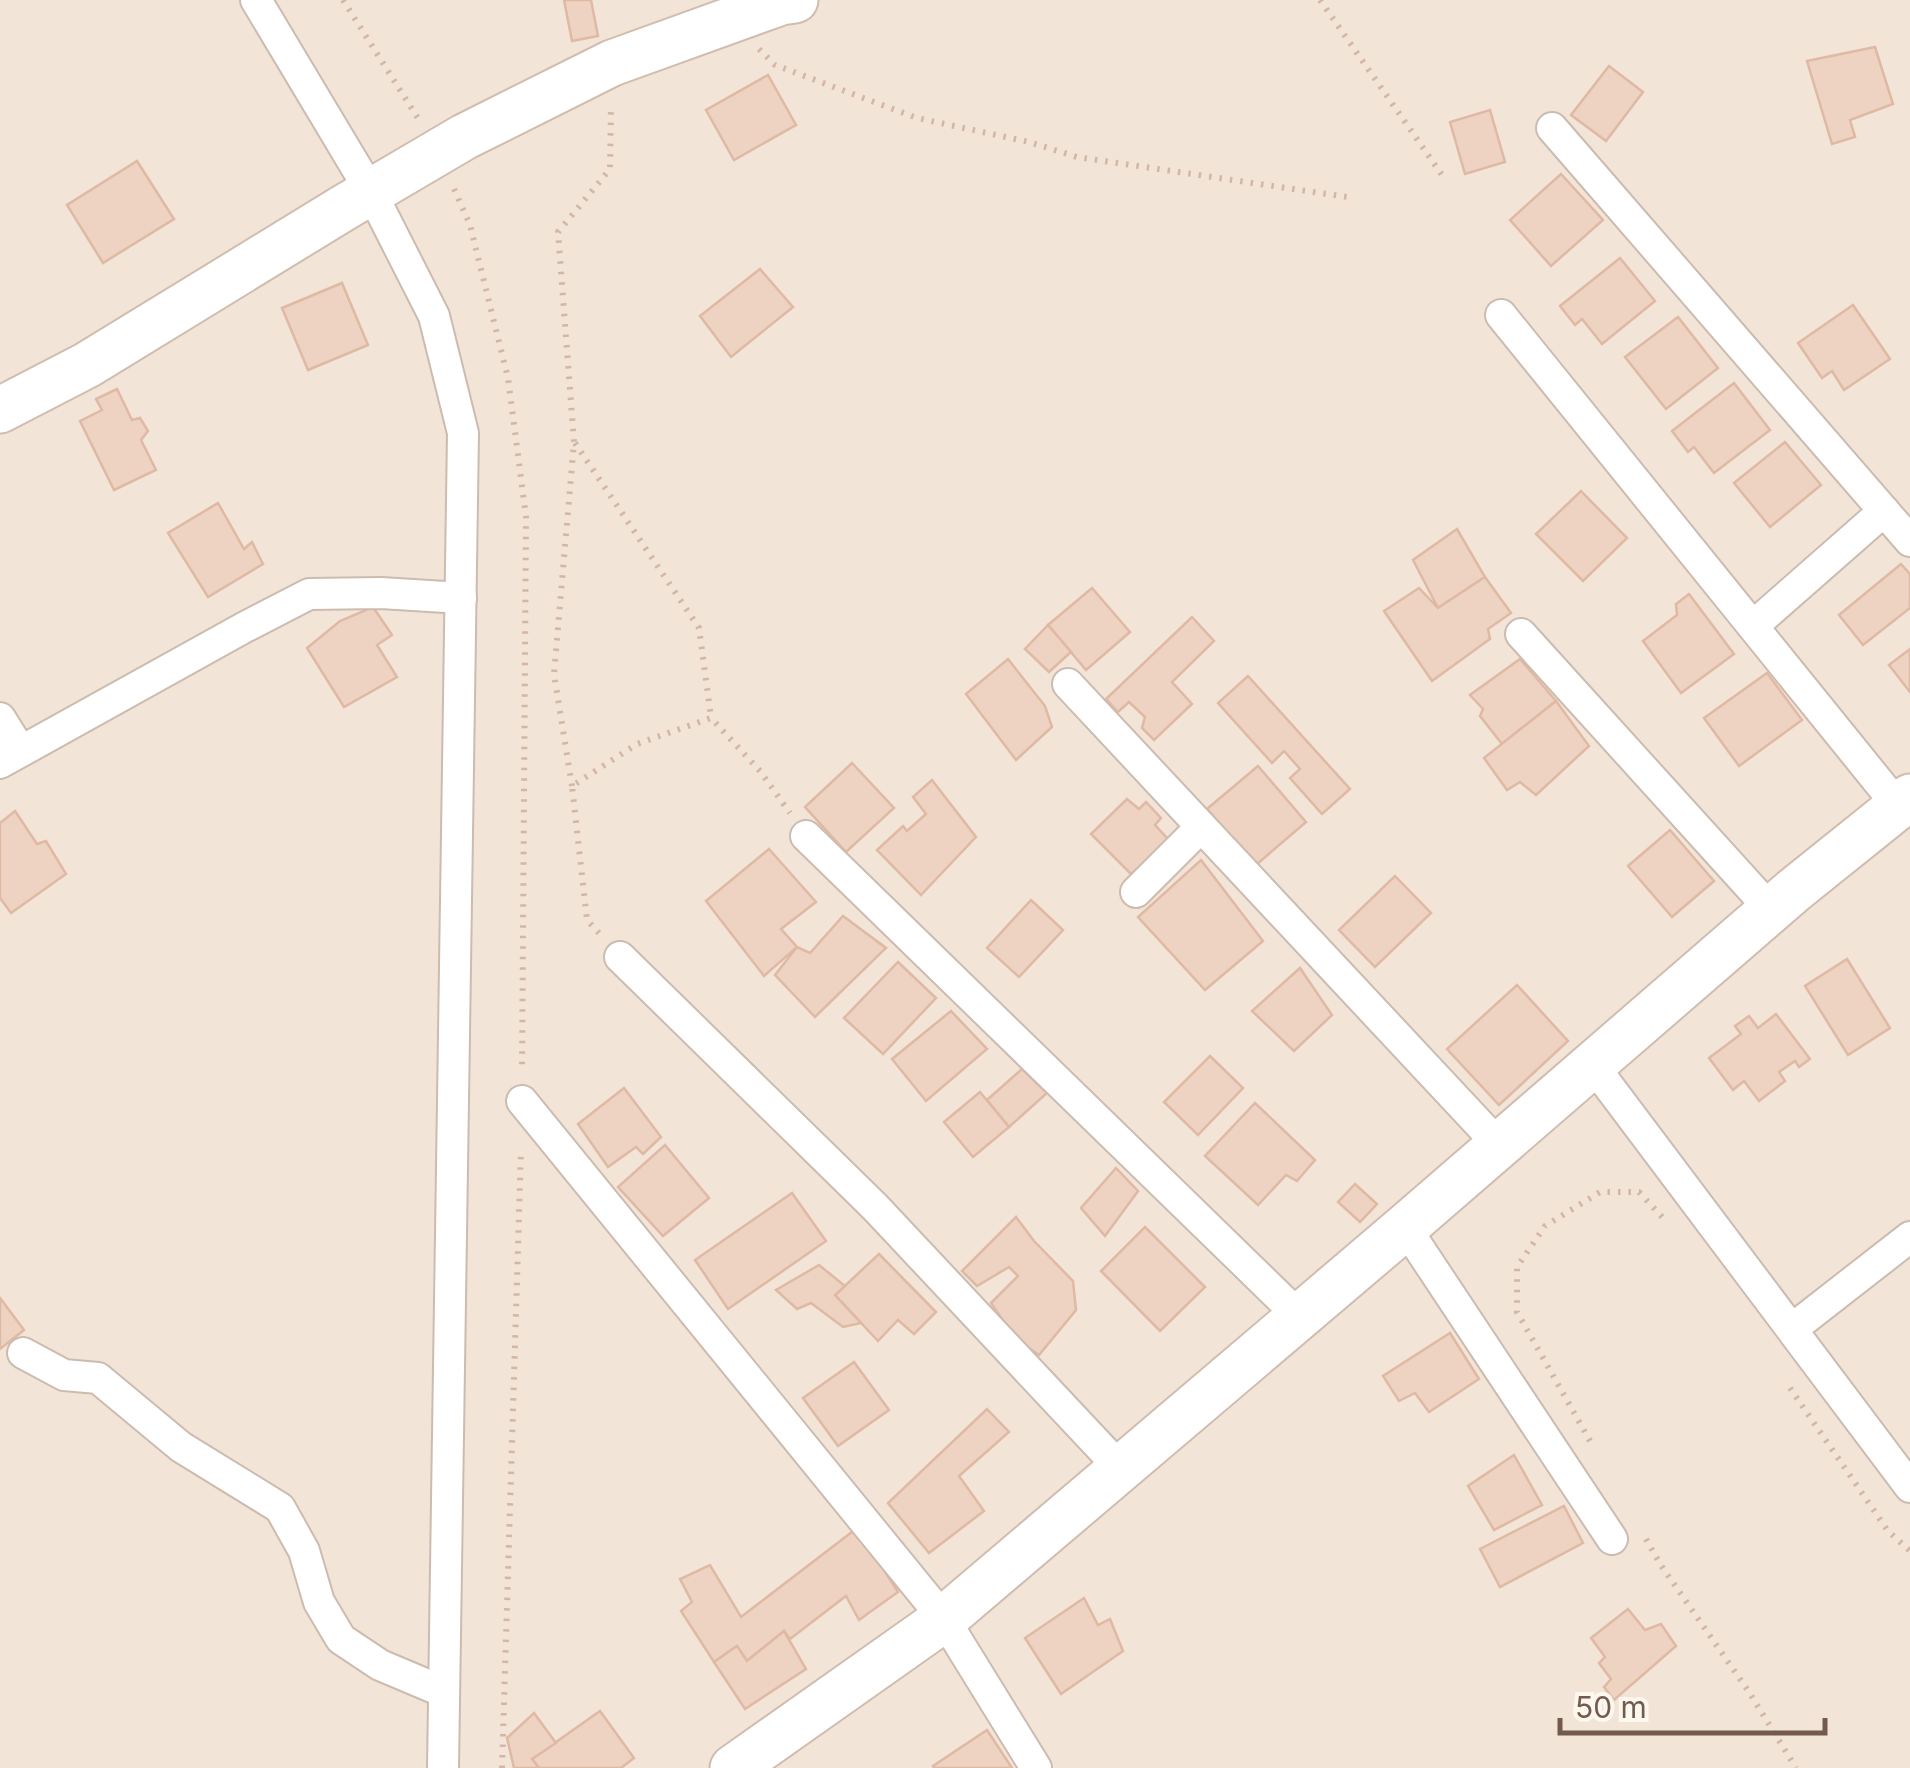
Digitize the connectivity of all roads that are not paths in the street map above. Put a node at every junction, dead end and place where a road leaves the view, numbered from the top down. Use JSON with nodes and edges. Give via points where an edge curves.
{"nodes":[{"id":1,"x":256,"y":0,"type":"edge"},
{"id":2,"x":794,"y":0,"type":"edge"},
{"id":3,"x":1552,"y":128,"type":"dead end"},
{"id":4,"x":370,"y":192,"type":"junction"},
{"id":5,"x":1501,"y":315,"type":"dead end"},
{"id":6,"x":0,"y":410,"type":"edge"},
{"id":7,"x":1884,"y":511,"type":"junction"},
{"id":8,"x":1910,"y":540,"type":"edge"},
{"id":9,"x":461,"y":598,"type":"junction"},
{"id":10,"x":1753,"y":626,"type":"junction"},
{"id":11,"x":1522,"y":634,"type":"dead end"},
{"id":12,"x":1068,"y":684,"type":"dead end"},
{"id":13,"x":0,"y":718,"type":"edge"},
{"id":14,"x":10,"y":757,"type":"edge"},
{"id":15,"x":1904,"y":802,"type":"edge"},
{"id":16,"x":1201,"y":827,"type":"junction"},
{"id":17,"x":806,"y":836,"type":"road end"},
{"id":18,"x":1136,"y":892,"type":"dead end"},
{"id":19,"x":1771,"y":910,"type":"junction"},
{"id":20,"x":620,"y":957,"type":"road end"},
{"id":21,"x":1592,"y":1064,"type":"junction"},
{"id":22,"x":522,"y":1102,"type":"road end"},
{"id":23,"x":1498,"y":1144,"type":"junction"},
{"id":24,"x":1404,"y":1227,"type":"junction"},
{"id":25,"x":1910,"y":1237,"type":"edge"},
{"id":26,"x":1299,"y":1316,"type":"junction"},
{"id":27,"x":1792,"y":1329,"type":"junction"},
{"id":28,"x":23,"y":1353,"type":"dead end"},
{"id":29,"x":1120,"y":1468,"type":"junction"},
{"id":30,"x":1910,"y":1487,"type":"edge"},
{"id":31,"x":1626,"y":1535,"type":"road end"},
{"id":32,"x":944,"y":1619,"type":"junction"},
{"id":33,"x":444,"y":1692,"type":"junction"},
{"id":34,"x":443,"y":1768,"type":"edge"},
{"id":35,"x":734,"y":1768,"type":"edge"},
{"id":36,"x":1036,"y":1768,"type":"edge"}],
"edges":[{"from":1,"to":4,"type":"street"},
{"from":2,"to":4,"type":"street","via":[[612,63]]},
{"from":3,"to":7,"type":"street"},
{"from":4,"to":6,"type":"street"},
{"from":4,"to":9,"type":"street","via":[[434,316],[464,432]]},
{"from":5,"to":10,"type":"street"},
{"from":7,"to":8,"type":"street"},
{"from":7,"to":10,"type":"street"},
{"from":9,"to":14,"type":"street","via":[[309,594]]},
{"from":9,"to":33,"type":"street"},
{"from":10,"to":15,"type":"street"},
{"from":11,"to":19,"type":"street"},
{"from":12,"to":16,"type":"street"},
{"from":13,"to":14,"type":"street"},
{"from":15,"to":19,"type":"street"},
{"from":16,"to":18,"type":"street"},
{"from":16,"to":23,"type":"street"},
{"from":17,"to":26,"type":"street"},
{"from":19,"to":21,"type":"street"},
{"from":20,"to":29,"type":"street","via":[[875,1207]]},
{"from":21,"to":23,"type":"street"},
{"from":21,"to":27,"type":"street"},
{"from":22,"to":32,"type":"street"},
{"from":23,"to":24,"type":"street"},
{"from":24,"to":26,"type":"street"},
{"from":24,"to":31,"type":"street"},
{"from":25,"to":27,"type":"street"},
{"from":26,"to":29,"type":"street"},
{"from":27,"to":30,"type":"street"},
{"from":28,"to":33,"type":"street","via":[[64,1375],[98,1378],[180,1447],[280,1508],[341,1639],[380,1665]]},
{"from":29,"to":32,"type":"street"},
{"from":32,"to":35,"type":"street"},
{"from":32,"to":36,"type":"street"},
{"from":33,"to":34,"type":"street"}]}
